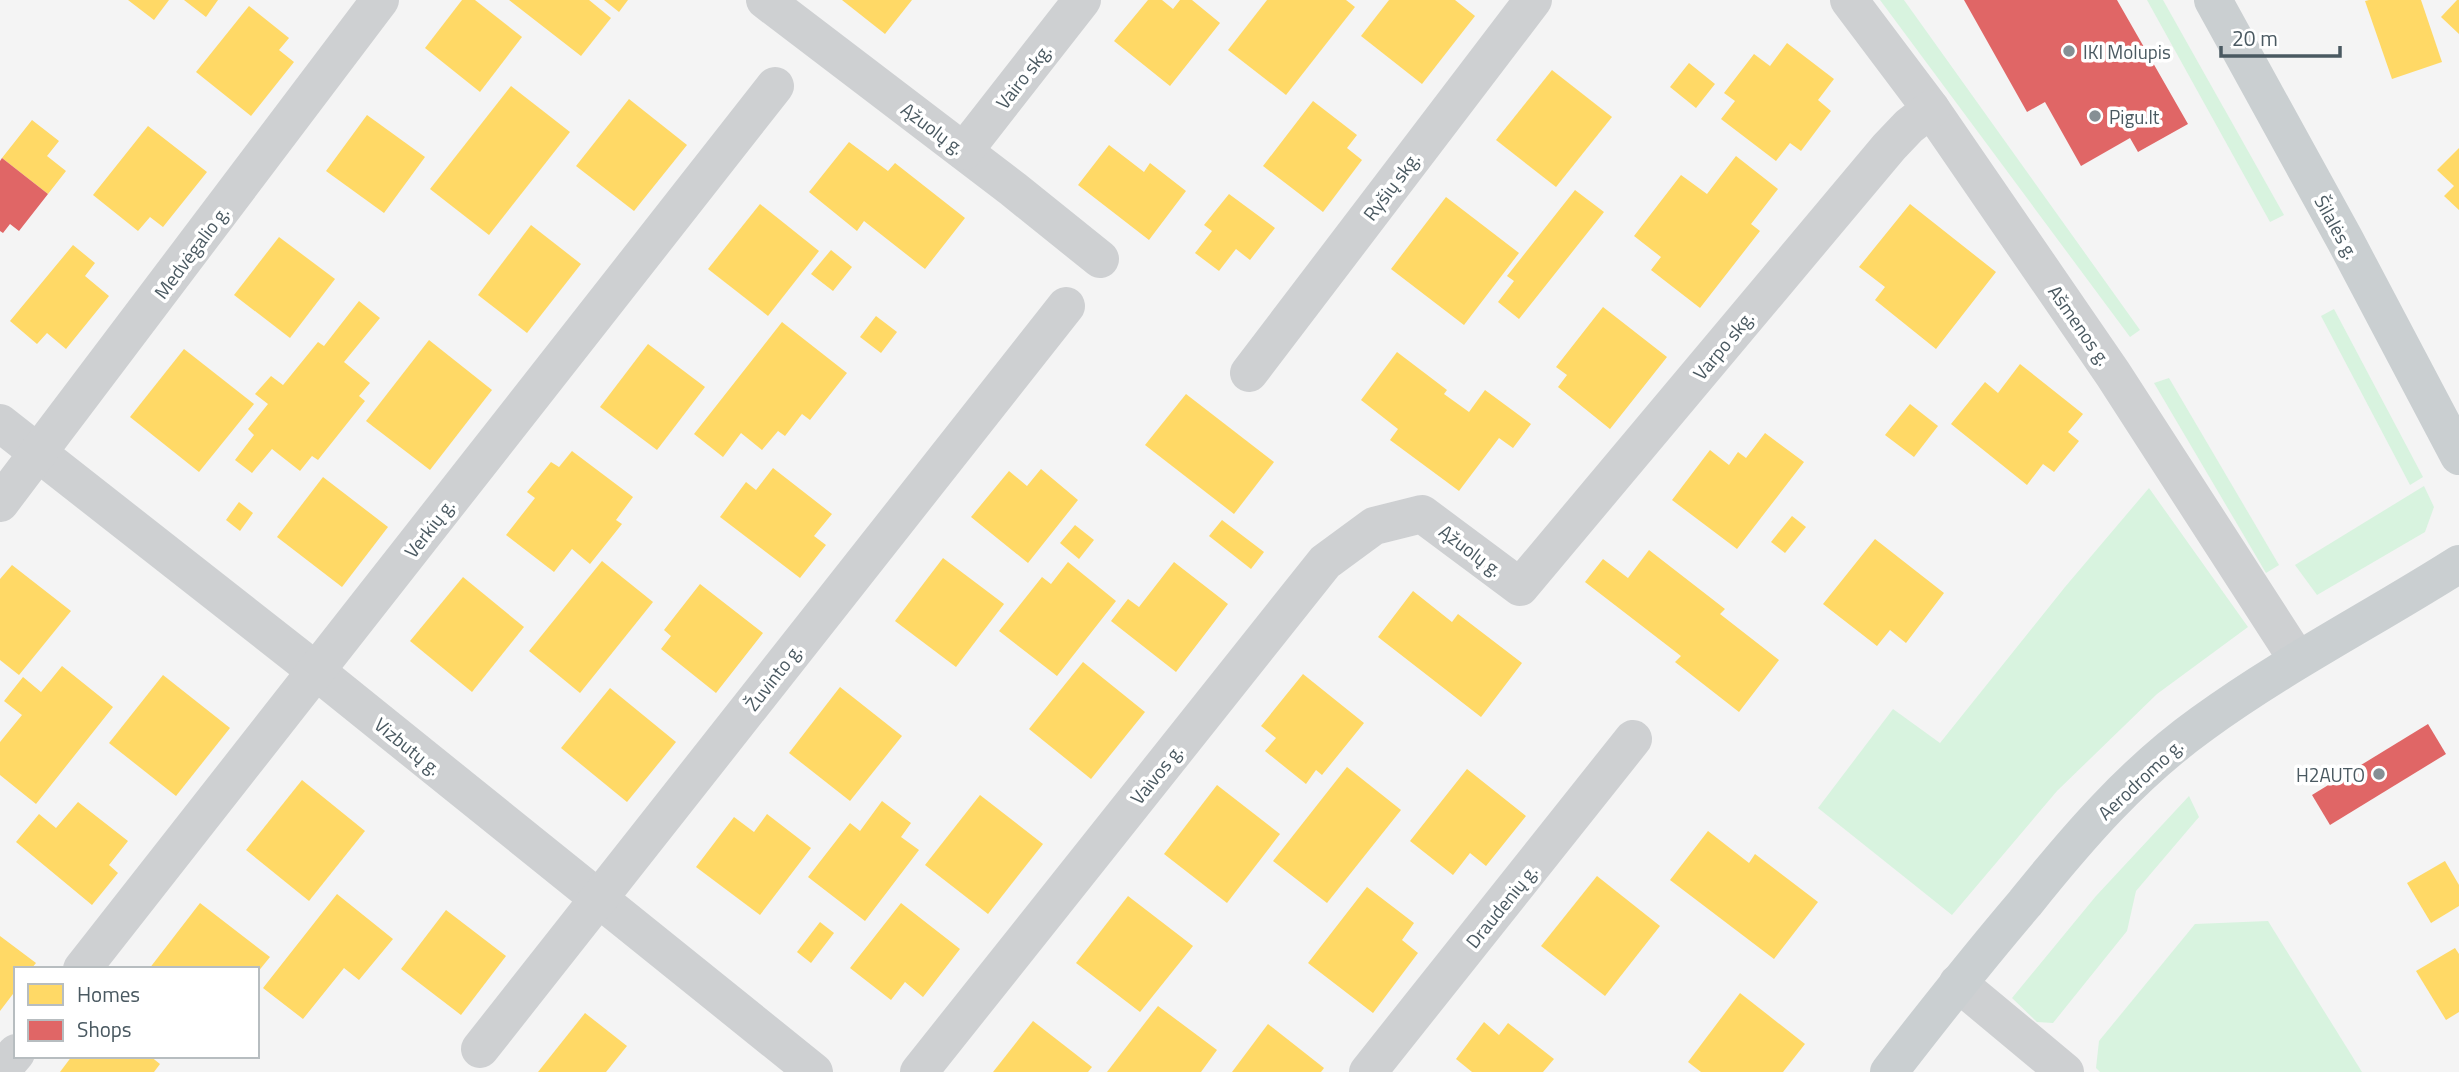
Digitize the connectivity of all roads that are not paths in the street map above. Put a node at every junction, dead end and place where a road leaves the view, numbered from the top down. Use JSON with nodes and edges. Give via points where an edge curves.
{"nodes":[{"id":1,"x":380,"y":0,"type":"edge"},
{"id":2,"x":765,"y":0,"type":"edge"},
{"id":3,"x":1082,"y":0,"type":"edge"},
{"id":4,"x":1533,"y":0,"type":"edge"},
{"id":5,"x":1849,"y":0,"type":"edge"},
{"id":6,"x":2213,"y":0,"type":"edge"},
{"id":7,"x":775,"y":86,"type":"dead end"},
{"id":8,"x":1931,"y":109,"type":"junction"},
{"id":9,"x":964,"y":151,"type":"junction"},
{"id":10,"x":1100,"y":259,"type":"dead end"},
{"id":11,"x":1066,"y":306,"type":"dead end"},
{"id":12,"x":1249,"y":373,"type":"dead end"},
{"id":13,"x":0,"y":423,"type":"edge"},
{"id":14,"x":39,"y":454,"type":"junction"},
{"id":15,"x":2459,"y":456,"type":"edge"},
{"id":16,"x":0,"y":503,"type":"edge"},
{"id":17,"x":1422,"y":513,"type":"joint"},
{"id":18,"x":2459,"y":564,"type":"edge"},
{"id":19,"x":1520,"y":587,"type":"joint"},
{"id":20,"x":2297,"y":659,"type":"junction"},
{"id":21,"x":316,"y":671,"type":"junction"},
{"id":22,"x":1633,"y":740,"type":"dead end"},
{"id":23,"x":598,"y":898,"type":"junction"},
{"id":24,"x":84,"y":967,"type":"edge"},
{"id":25,"x":1958,"y":983,"type":"junction"},
{"id":26,"x":480,"y":1049,"type":"dead end"},
{"id":27,"x":14,"y":1056,"type":"edge"},
{"id":28,"x":1,"y":1072,"type":"edge"},
{"id":29,"x":814,"y":1072,"type":"edge"},
{"id":30,"x":919,"y":1072,"type":"edge"},
{"id":31,"x":1368,"y":1072,"type":"edge"},
{"id":32,"x":1889,"y":1072,"type":"edge"},
{"id":33,"x":2065,"y":1072,"type":"edge"}],
"edges":[{"from":1,"to":14,"type":"street","name":"Medvėgalio g."},
{"from":2,"to":9,"type":"street","name":"Ąžuolų g."},
{"from":3,"to":9,"type":"street","name":"Vairo skg."},
{"from":4,"to":12,"type":"street","name":"Ryšių skg."},
{"from":5,"to":8,"type":"street","name":"Ašmenos g."},
{"from":6,"to":15,"type":"main road","name":"Šilalės g."},
{"from":7,"to":21,"type":"street","name":"Verkių g."},
{"from":8,"to":19,"type":"street","name":"Varpo skg.","via":[[1889,147]]},
{"from":8,"to":20,"type":"street","name":"Ašmenos g.","via":[[2113,374]]},
{"from":9,"to":10,"type":"street","name":"Ąžuolų g."},
{"from":11,"to":23,"type":"street","name":"Žuvinto g."},
{"from":13,"to":14,"type":"street","name":"Vizbutų g."},
{"from":14,"to":16,"type":"street","name":"Medvėgalio g."},
{"from":14,"to":21,"type":"street","name":"Vizbutų g."},
{"from":17,"to":19,"type":"street","name":"Ąžuolų g."},
{"from":17,"to":30,"type":"street","name":"Vaivos g.","via":[[1374,526],[1325,562]]},
{"from":18,"to":20,"type":"main road","name":"Aerodromo g."},
{"from":20,"to":25,"type":"main road","name":"Aerodromo g.","via":[[2202,723],[2138,775],[2080,835]]},
{"from":21,"to":23,"type":"street","name":"Vizbutų g."},
{"from":21,"to":24,"type":"street","name":"Verkių g."},
{"from":22,"to":31,"type":"street","name":"Draudenių g."},
{"from":23,"to":26,"type":"street","name":"Žuvinto g."},
{"from":23,"to":29,"type":"street","name":"Vizbutų g."},
{"from":25,"to":32,"type":"main road","name":"Aerodromo g."},
{"from":25,"to":33,"type":"street"},
{"from":27,"to":28,"type":"street"}]}
